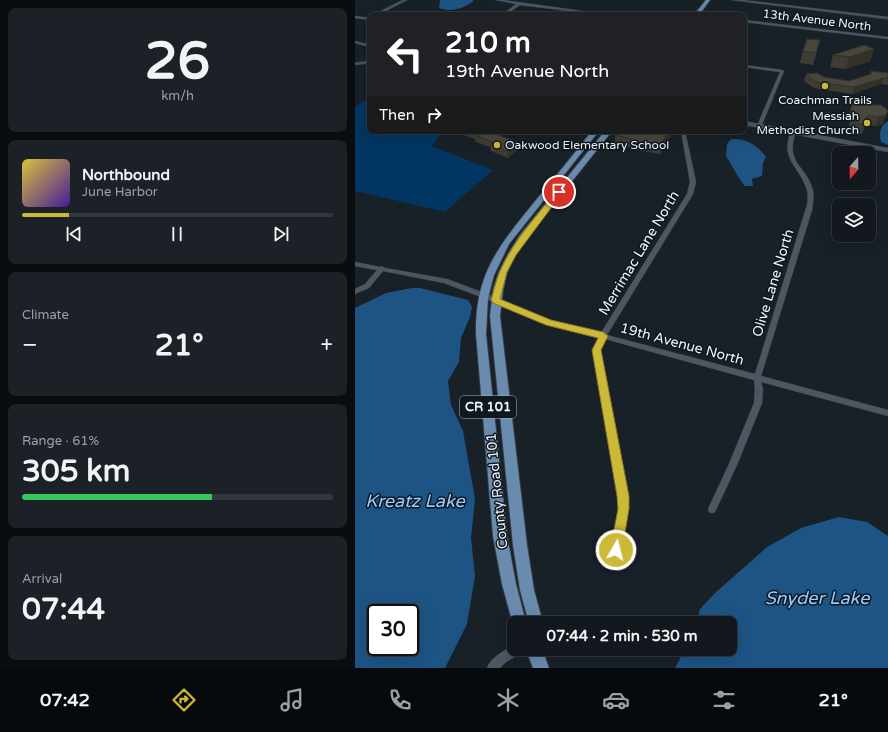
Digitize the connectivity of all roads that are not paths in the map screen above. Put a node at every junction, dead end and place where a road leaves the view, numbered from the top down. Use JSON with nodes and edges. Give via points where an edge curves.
{"nodes":[{"id":1,"x":405,"y":0,"type":"edge"},
{"id":2,"x":498,"y":0,"type":"edge"},
{"id":3,"x":708,"y":0,"type":"edge"},
{"id":4,"x":734,"y":0,"type":"edge"},
{"id":5,"x":519,"y":4,"type":"junction"},
{"id":6,"x":382,"y":12,"type":"edge"},
{"id":7,"x":508,"y":12,"type":"edge"},
{"id":8,"x":584,"y":12,"type":"edge"},
{"id":9,"x":698,"y":12,"type":"edge"},
{"id":10,"x":355,"y":17,"type":"edge"},
{"id":11,"x":888,"y":18,"type":"edge"},
{"id":12,"x":367,"y":19,"type":"edge"},
{"id":13,"x":747,"y":21,"type":"edge"},
{"id":14,"x":888,"y":38,"type":"edge"},
{"id":15,"x":355,"y":39,"type":"edge"},
{"id":16,"x":355,"y":42,"type":"edge"},
{"id":17,"x":367,"y":43,"type":"edge"},
{"id":18,"x":367,"y":44,"type":"edge"},
{"id":19,"x":367,"y":62,"type":"edge"},
{"id":20,"x":355,"y":64,"type":"edge"},
{"id":21,"x":747,"y":66,"type":"edge"},
{"id":22,"x":747,"y":120,"type":"edge"},
{"id":23,"x":747,"y":123,"type":"edge"},
{"id":24,"x":760,"y":124,"type":"junction"},
{"id":25,"x":794,"y":131,"type":"junction"},
{"id":26,"x":594,"y":134,"type":"edge"},
{"id":27,"x":607,"y":134,"type":"edge"},
{"id":28,"x":684,"y":134,"type":"edge"},
{"id":29,"x":888,"y":150,"type":"edge"},
{"id":30,"x":355,"y":264,"type":"edge"},
{"id":31,"x":382,"y":268,"type":"junction"},
{"id":32,"x":355,"y":292,"type":"edge"},
{"id":33,"x":483,"y":295,"type":"junction"},
{"id":34,"x":496,"y":300,"type":"junction"},
{"id":35,"x":603,"y":336,"type":"junction"},
{"id":36,"x":757,"y":378,"type":"junction"},
{"id":37,"x":888,"y":414,"type":"edge"},
{"id":38,"x":712,"y":509,"type":"dead end"},
{"id":39,"x":616,"y":550,"type":"dead end"},
{"id":40,"x":517,"y":616,"type":"edge"},
{"id":41,"x":534,"y":616,"type":"edge"},
{"id":42,"x":507,"y":655,"type":"edge"},
{"id":43,"x":537,"y":656,"type":"edge"},
{"id":44,"x":492,"y":668,"type":"edge"},
{"id":45,"x":541,"y":668,"type":"edge"}],
"edges":[{"from":1,"to":6,"type":"street"},
{"from":2,"to":5,"type":"street"},
{"from":3,"to":9,"type":"main road"},
{"from":4,"to":11,"type":"street"},
{"from":5,"to":7,"type":"street"},
{"from":5,"to":8,"type":"street"},
{"from":10,"to":12,"type":"street"},
{"from":13,"to":14,"type":"street","name":"13th Avenue North"},
{"from":15,"to":17,"type":"main road"},
{"from":16,"to":18,"type":"main road"},
{"from":19,"to":20,"type":"street"},
{"from":21,"to":24,"type":"street","via":[[782,71]]},
{"from":22,"to":24,"type":"main road"},
{"from":23,"to":24,"type":"main road"},
{"from":24,"to":25,"type":"main road"},
{"from":25,"to":29,"type":"main road"},
{"from":25,"to":36,"type":"street","name":"Olive Lane North","via":[[790,155],[808,184],[810,201]]},
{"from":26,"to":33,"type":"main road","name":"County Road 101","number":"CR 101","via":[[506,243],[494,261]]},
{"from":27,"to":34,"type":"main road","name":"County Road 101","number":"CR 101","via":[[523,237],[503,272]]},
{"from":28,"to":35,"type":"street","name":"Merrimac Lane North","via":[[693,182],[690,194]]},
{"from":30,"to":31,"type":"street","name":"19th Avenue North"},
{"from":31,"to":32,"type":"street","via":[[367,286]]},
{"from":31,"to":33,"type":"street","name":"19th Avenue North","via":[[445,281]]},
{"from":33,"to":34,"type":"street","name":"19th Avenue North"},
{"from":33,"to":40,"type":"main road","name":"County Road 101","number":"CR 101","via":[[481,334],[500,536]]},
{"from":34,"to":35,"type":"street","name":"19th Avenue North","via":[[549,323]]},
{"from":34,"to":41,"type":"main road","name":"County Road 101","number":"CR 101","via":[[495,316],[520,546]]},
{"from":35,"to":36,"type":"street","name":"19th Avenue North"},
{"from":35,"to":39,"type":"street","name":"Merrimac Lane North","via":[[597,350],[623,496]]},
{"from":36,"to":37,"type":"street","name":"19th Avenue North"},
{"from":36,"to":38,"type":"street","name":"Olive Lane North","via":[[759,389],[756,410]]},
{"from":42,"to":44,"type":"street"},
{"from":43,"to":45,"type":"main road"}]}
